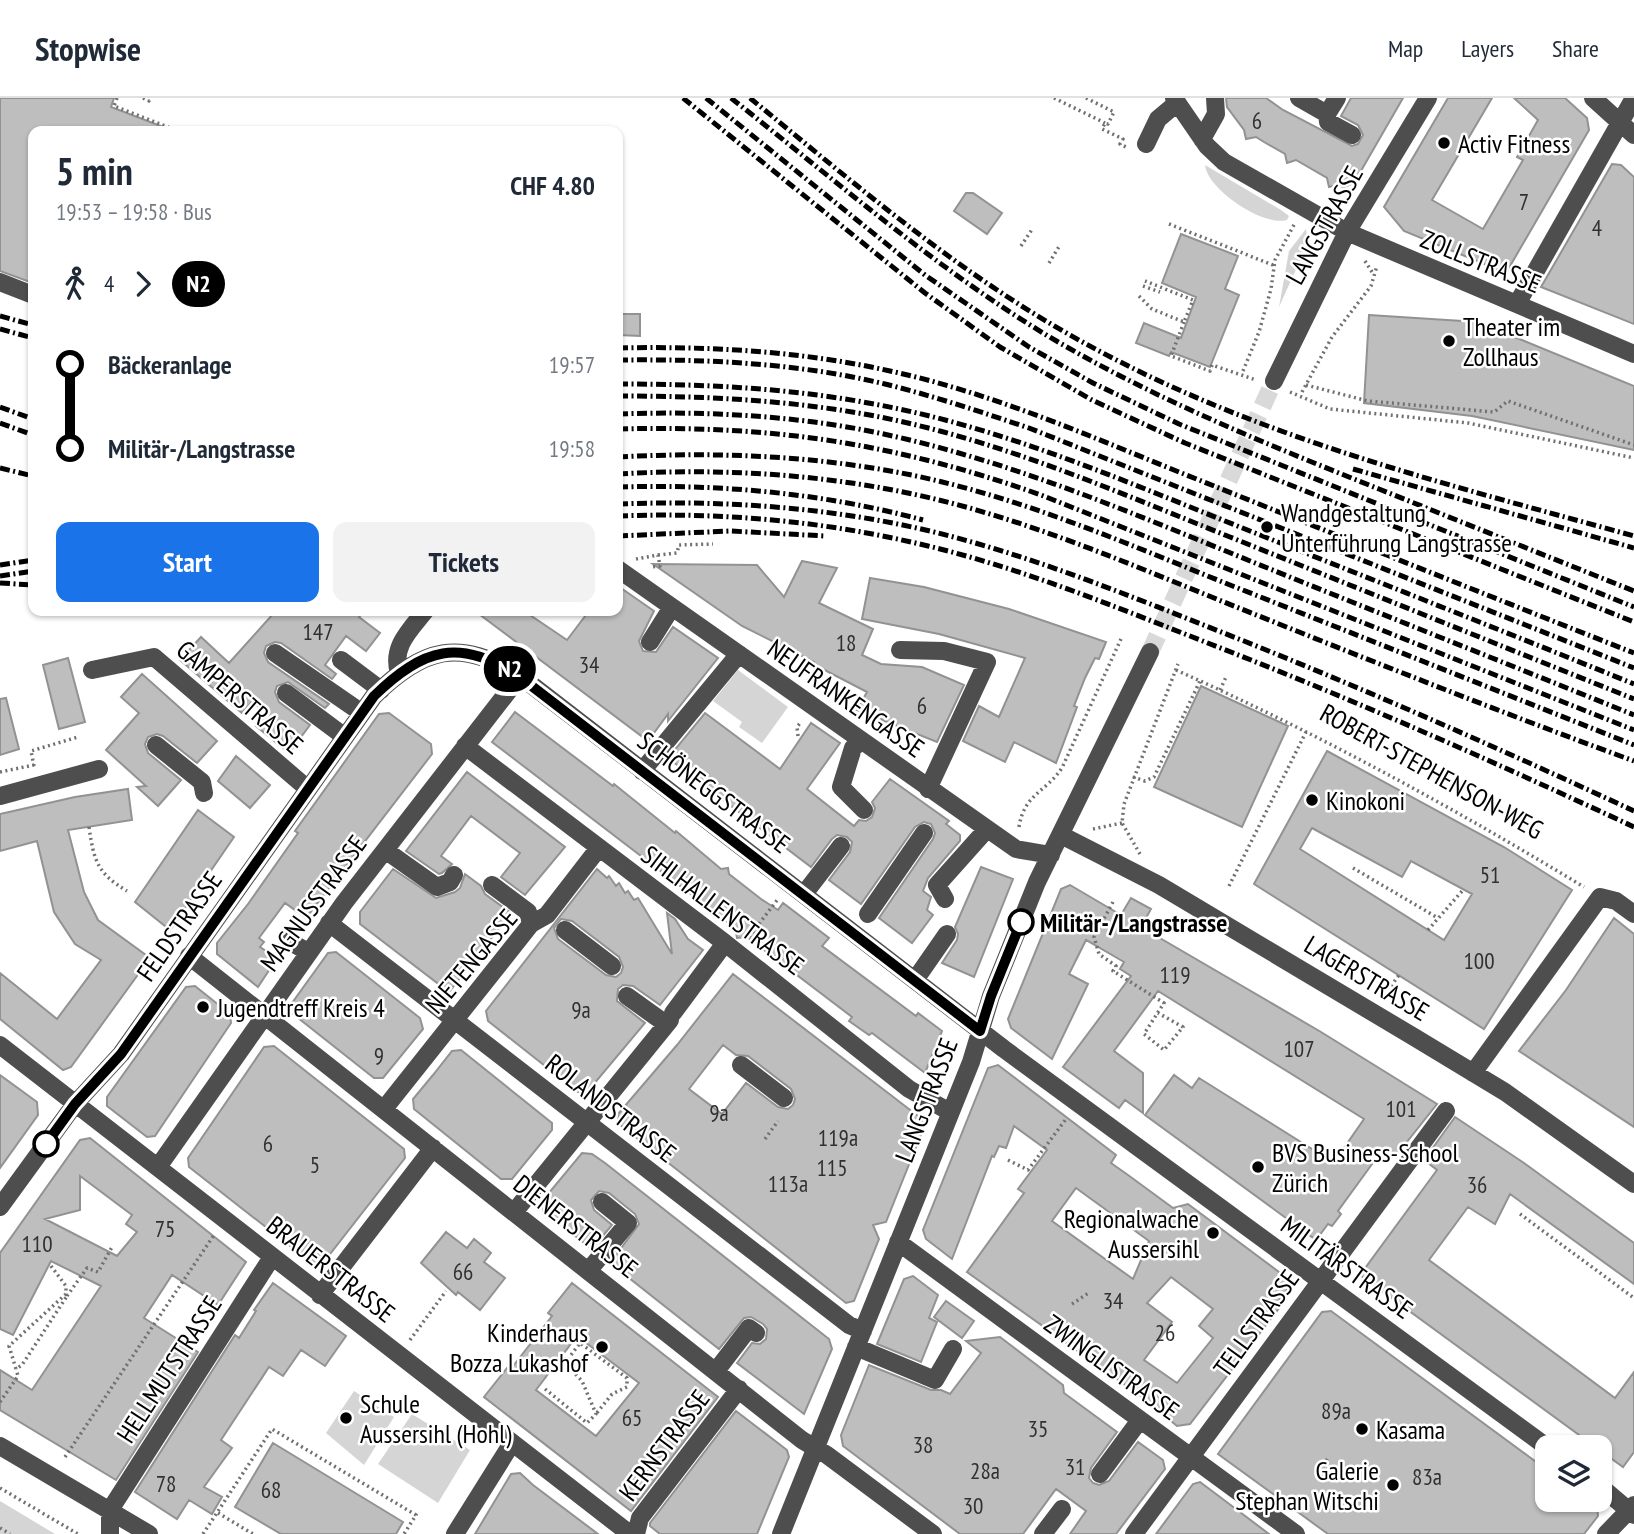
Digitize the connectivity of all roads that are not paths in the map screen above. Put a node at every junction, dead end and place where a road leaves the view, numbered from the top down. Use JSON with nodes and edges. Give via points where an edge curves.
{"nodes":[{"id":1,"x":1215,"y":98,"type":"edge"},
{"id":2,"x":1299,"y":98,"type":"edge"},
{"id":3,"x":1337,"y":98,"type":"edge"},
{"id":4,"x":1428,"y":98,"type":"edge"},
{"id":5,"x":1593,"y":98,"type":"edge"},
{"id":6,"x":1634,"y":98,"type":"edge"},
{"id":7,"x":1175,"y":101,"type":"edge"},
{"id":8,"x":1327,"y":114,"type":"junction"},
{"id":9,"x":1620,"y":122,"type":"junction"},
{"id":10,"x":1352,"y":135,"type":"dead end"},
{"id":11,"x":1634,"y":135,"type":"edge"},
{"id":12,"x":1202,"y":139,"type":"junction"},
{"id":13,"x":1138,"y":146,"type":"road end"},
{"id":14,"x":1347,"y":232,"type":"junction"},
{"id":15,"x":0,"y":282,"type":"edge"},
{"id":16,"x":28,"y":293,"type":"edge"},
{"id":17,"x":1517,"y":304,"type":"junction"},
{"id":18,"x":1634,"y":354,"type":"edge"},
{"id":19,"x":1273,"y":385,"type":"tunnel mouth"},
{"id":20,"x":623,"y":573,"type":"edge"},
{"id":21,"x":672,"y":607,"type":"junction"},
{"id":22,"x":421,"y":616,"type":"edge"},
{"id":23,"x":650,"y":642,"type":"dead end"},
{"id":24,"x":900,"y":650,"type":"dead end"},
{"id":25,"x":1150,"y":652,"type":"tunnel mouth"},
{"id":26,"x":275,"y":653,"type":"dead end"},
{"id":27,"x":739,"y":654,"type":"junction"},
{"id":28,"x":341,"y":660,"type":"dead end"},
{"id":29,"x":92,"y":670,"type":"dead end"},
{"id":30,"x":399,"y":673,"type":"junction"},
{"id":31,"x":520,"y":677,"type":"junction"},
{"id":32,"x":381,"y":690,"type":"junction"},
{"id":33,"x":286,"y":693,"type":"dead end"},
{"id":34,"x":362,"y":713,"type":"junction"},
{"id":35,"x":345,"y":737,"type":"junction"},
{"id":36,"x":861,"y":741,"type":"junction"},
{"id":37,"x":156,"y":745,"type":"dead end"},
{"id":38,"x":466,"y":746,"type":"junction"},
{"id":39,"x":99,"y":769,"type":"dead end"},
{"id":40,"x":642,"y":771,"type":"junction"},
{"id":41,"x":308,"y":789,"type":"junction"},
{"id":42,"x":928,"y":789,"type":"junction"},
{"id":43,"x":204,"y":793,"type":"dead end"},
{"id":44,"x":0,"y":796,"type":"edge"},
{"id":45,"x":864,"y":810,"type":"dead end"},
{"id":46,"x":986,"y":829,"type":"junction"},
{"id":47,"x":924,"y":833,"type":"dead end"},
{"id":48,"x":1061,"y":835,"type":"junction"},
{"id":49,"x":841,"y":846,"type":"dead end"},
{"id":50,"x":598,"y":849,"type":"junction"},
{"id":51,"x":385,"y":850,"type":"junction"},
{"id":52,"x":1051,"y":855,"type":"junction"},
{"id":53,"x":454,"y":875,"type":"dead end"},
{"id":54,"x":492,"y":885,"type":"dead end"},
{"id":55,"x":804,"y":894,"type":"junction"},
{"id":56,"x":945,"y":899,"type":"dead end"},
{"id":57,"x":868,"y":914,"type":"dead end"},
{"id":58,"x":1634,"y":914,"type":"edge"},
{"id":59,"x":549,"y":922,"type":"junction"},
{"id":60,"x":329,"y":923,"type":"junction"},
{"id":61,"x":947,"y":933,"type":"dead end"},
{"id":62,"x":287,"y":940,"type":"dead end"},
{"id":63,"x":725,"y":943,"type":"junction"},
{"id":64,"x":309,"y":952,"type":"junction"},
{"id":65,"x":189,"y":956,"type":"junction"},
{"id":66,"x":612,"y":966,"type":"dead end"},
{"id":67,"x":915,"y":980,"type":"junction"},
{"id":68,"x":627,"y":996,"type":"dead end"},
{"id":69,"x":265,"y":1015,"type":"junction"},
{"id":70,"x":669,"y":1019,"type":"junction"},
{"id":71,"x":456,"y":1020,"type":"junction"},
{"id":72,"x":980,"y":1031,"type":"junction"},
{"id":73,"x":0,"y":1045,"type":"edge"},
{"id":74,"x":741,"y":1065,"type":"dead end"},
{"id":75,"x":1473,"y":1073,"type":"junction"},
{"id":76,"x":784,"y":1098,"type":"dead end"},
{"id":77,"x":75,"y":1104,"type":"junction"},
{"id":78,"x":384,"y":1109,"type":"junction"},
{"id":79,"x":1447,"y":1111,"type":"dead end"},
{"id":80,"x":950,"y":1112,"type":"junction"},
{"id":81,"x":584,"y":1121,"type":"junction"},
{"id":82,"x":433,"y":1148,"type":"junction"},
{"id":83,"x":158,"y":1167,"type":"junction"},
{"id":84,"x":1634,"y":1184,"type":"edge"},
{"id":85,"x":602,"y":1202,"type":"dead end"},
{"id":86,"x":0,"y":1207,"type":"edge"},
{"id":87,"x":514,"y":1211,"type":"junction"},
{"id":88,"x":898,"y":1242,"type":"junction"},
{"id":89,"x":272,"y":1257,"type":"junction"},
{"id":90,"x":589,"y":1270,"type":"junction"},
{"id":91,"x":1320,"y":1280,"type":"junction"},
{"id":92,"x":320,"y":1295,"type":"junction"},
{"id":93,"x":756,"y":1333,"type":"dead end"},
{"id":94,"x":859,"y":1339,"type":"junction"},
{"id":95,"x":724,"y":1343,"type":"dead end"},
{"id":96,"x":953,"y":1349,"type":"dead end"},
{"id":97,"x":712,"y":1367,"type":"junction"},
{"id":98,"x":739,"y":1389,"type":"junction"},
{"id":99,"x":1140,"y":1420,"type":"junction"},
{"id":100,"x":1535,"y":1438,"type":"edge"},
{"id":101,"x":512,"y":1443,"type":"junction"},
{"id":102,"x":0,"y":1446,"type":"edge"},
{"id":103,"x":816,"y":1448,"type":"junction"},
{"id":104,"x":1191,"y":1456,"type":"junction"},
{"id":105,"x":1100,"y":1474,"type":"dead end"},
{"id":106,"x":1612,"y":1495,"type":"edge"},
{"id":107,"x":104,"y":1506,"type":"junction"},
{"id":108,"x":1062,"y":1509,"type":"dead end"},
{"id":109,"x":1632,"y":1510,"type":"edge"},
{"id":110,"x":110,"y":1534,"type":"edge"},
{"id":111,"x":149,"y":1534,"type":"edge"},
{"id":112,"x":456,"y":1534,"type":"edge"},
{"id":113,"x":630,"y":1534,"type":"edge"},
{"id":114,"x":636,"y":1534,"type":"edge"},
{"id":115,"x":781,"y":1534,"type":"edge"},
{"id":116,"x":933,"y":1534,"type":"edge"},
{"id":117,"x":1043,"y":1534,"type":"edge"},
{"id":118,"x":1134,"y":1534,"type":"edge"},
{"id":119,"x":1296,"y":1534,"type":"edge"},
{"id":120,"x":1606,"y":1534,"type":"edge"}],
"edges":[{"from":1,"to":12,"type":"street","via":[[1216,114]]},
{"from":2,"to":8,"type":"street"},
{"from":3,"to":8,"type":"street"},
{"from":4,"to":14,"type":"street","name":"LANGSTRASSE"},
{"from":5,"to":9,"type":"street"},
{"from":6,"to":9,"type":"street"},
{"from":7,"to":12,"type":"street","name":"ZOLLSTRASSE"},
{"from":7,"to":13,"type":"street"},
{"from":8,"to":10,"type":"street","via":[[1328,122]]},
{"from":9,"to":11,"type":"street"},
{"from":9,"to":17,"type":"street"},
{"from":12,"to":14,"type":"street","name":"ZOLLSTRASSE","via":[[1224,162]]},
{"from":14,"to":17,"type":"street","name":"ZOLLSTRASSE"},
{"from":14,"to":19,"type":"street","name":"LANGSTRASSE"},
{"from":15,"to":16,"type":"street"},
{"from":17,"to":18,"type":"street","name":"ZOLLSTRASSE"},
{"from":20,"to":21,"type":"street","name":"NEUFRANKENGASSE"},
{"from":21,"to":23,"type":"street"},
{"from":21,"to":27,"type":"street","name":"NEUFRANKENGASSE"},
{"from":22,"to":30,"type":"street","via":[[398,647]]},
{"from":24,"to":42,"type":"street","via":[[944,651],[988,662]]},
{"from":25,"to":48,"type":"street","name":"LANGSTRASSE"},
{"from":26,"to":34,"type":"street"},
{"from":27,"to":36,"type":"street","name":"NEUFRANKENGASSE"},
{"from":27,"to":40,"type":"street"},
{"from":28,"to":32,"type":"street"},
{"from":29,"to":41,"type":"street","name":"GAMPERSTRASSE","via":[[154,657]]},
{"from":30,"to":31,"type":"street","name":"SCHÖNEGGSTRASSE","via":[[420,659],[459,653],[485,657]]},
{"from":30,"to":32,"type":"street","name":"FELDSTRASSE"},
{"from":31,"to":38,"type":"street","name":"MAGNUSSTRASSE"},
{"from":31,"to":40,"type":"street","name":"SCHÖNEGGSTRASSE"},
{"from":32,"to":34,"type":"street","name":"FELDSTRASSE"},
{"from":33,"to":35,"type":"street"},
{"from":34,"to":35,"type":"street","name":"FELDSTRASSE"},
{"from":35,"to":41,"type":"street","name":"FELDSTRASSE"},
{"from":36,"to":42,"type":"street","name":"NEUFRANKENGASSE"},
{"from":36,"to":45,"type":"street","via":[[853,748],[841,787]]},
{"from":37,"to":43,"type":"street","via":[[202,782]]},
{"from":38,"to":50,"type":"street","name":"SIHLHALLENSTRASSE"},
{"from":38,"to":51,"type":"street","name":"MAGNUSSTRASSE"},
{"from":39,"to":44,"type":"street"},
{"from":40,"to":55,"type":"street","name":"SCHÖNEGGSTRASSE"},
{"from":41,"to":65,"type":"street","name":"FELDSTRASSE"},
{"from":42,"to":46,"type":"street","name":"NEUFRANKENGASSE"},
{"from":46,"to":52,"type":"street","name":"NEUFRANKENGASSE","via":[[1016,849]]},
{"from":46,"to":56,"type":"street","via":[[937,885]]},
{"from":47,"to":57,"type":"street"},
{"from":48,"to":52,"type":"street","name":"LANGSTRASSE"},
{"from":48,"to":75,"type":"street","name":"LAGERSTRASSE","via":[[1159,885]]},
{"from":49,"to":55,"type":"street"},
{"from":50,"to":59,"type":"street","name":"NIETENGASSE"},
{"from":50,"to":63,"type":"street","name":"SIHLHALLENSTRASSE"},
{"from":51,"to":53,"type":"street","via":[[437,887]]},
{"from":51,"to":60,"type":"street","name":"MAGNUSSTRASSE"},
{"from":52,"to":72,"type":"street","name":"LANGSTRASSE"},
{"from":54,"to":59,"type":"street"},
{"from":55,"to":67,"type":"street","name":"SCHÖNEGGSTRASSE"},
{"from":58,"to":75,"type":"street","via":[[1616,901],[1600,897]]},
{"from":59,"to":66,"type":"street"},
{"from":59,"to":71,"type":"street","name":"NIETENGASSE"},
{"from":60,"to":64,"type":"street","name":"MAGNUSSTRASSE"},
{"from":60,"to":71,"type":"street","name":"ROLANDSTRASSE"},
{"from":61,"to":67,"type":"street"},
{"from":62,"to":64,"type":"street"},
{"from":63,"to":70,"type":"street"},
{"from":63,"to":80,"type":"street","name":"SIHLHALLENSTRASSE","via":[[909,1089]]},
{"from":64,"to":69,"type":"street","name":"MAGNUSSTRASSE"},
{"from":65,"to":69,"type":"street","name":"DIENERSTRASSE"},
{"from":65,"to":77,"type":"street","name":"FELDSTRASSE","via":[[121,1054]]},
{"from":67,"to":72,"type":"street","name":"SCHÖNEGGSTRASSE"},
{"from":68,"to":70,"type":"street"},
{"from":69,"to":78,"type":"street","name":"DIENERSTRASSE"},
{"from":69,"to":83,"type":"street","name":"MAGNUSSTRASSE"},
{"from":70,"to":81,"type":"street"},
{"from":71,"to":78,"type":"street","name":"NIETENGASSE"},
{"from":71,"to":81,"type":"street","name":"ROLANDSTRASSE"},
{"from":72,"to":80,"type":"street","name":"LANGSTRASSE"},
{"from":72,"to":91,"type":"street","name":"MILITÄRSTRASSE"},
{"from":73,"to":77,"type":"street","name":"BRAUERSTRASSE"},
{"from":74,"to":76,"type":"street"},
{"from":75,"to":84,"type":"street","name":"LAGERSTRASSE"},
{"from":77,"to":83,"type":"street","name":"BRAUERSTRASSE"},
{"from":77,"to":86,"type":"street","name":"FELDSTRASSE"},
{"from":78,"to":82,"type":"street","name":"DIENERSTRASSE"},
{"from":79,"to":91,"type":"street","name":"TELLSTRASSE"},
{"from":80,"to":88,"type":"street","name":"LANGSTRASSE"},
{"from":81,"to":87,"type":"street"},
{"from":81,"to":94,"type":"street","name":"ROLANDSTRASSE","via":[[849,1325]]},
{"from":82,"to":87,"type":"street","name":"DIENERSTRASSE"},
{"from":82,"to":92,"type":"street"},
{"from":83,"to":89,"type":"street","name":"BRAUERSTRASSE"},
{"from":85,"to":90,"type":"street","via":[[628,1223]]},
{"from":87,"to":90,"type":"street","name":"DIENERSTRASSE"},
{"from":88,"to":94,"type":"street","name":"LANGSTRASSE"},
{"from":88,"to":99,"type":"street","name":"ZWINGLISTRASSE"},
{"from":89,"to":92,"type":"street","name":"BRAUERSTRASSE"},
{"from":89,"to":107,"type":"street","name":"HELLMUTSTRASSE","via":[[124,1487]]},
{"from":90,"to":97,"type":"street","name":"DIENERSTRASSE"},
{"from":91,"to":100,"type":"street","name":"MILITÄRSTRASSE"},
{"from":91,"to":104,"type":"street","name":"TELLSTRASSE"},
{"from":92,"to":101,"type":"street","name":"BRAUERSTRASSE"},
{"from":93,"to":97,"type":"street","via":[[749,1328]]},
{"from":94,"to":96,"type":"street","name":"ROLANDSTRASSE","via":[[934,1380]]},
{"from":94,"to":103,"type":"street","name":"LANGSTRASSE"},
{"from":95,"to":97,"type":"street"},
{"from":97,"to":98,"type":"street","name":"DIENERSTRASSE"},
{"from":98,"to":103,"type":"street","name":"DIENERSTRASSE"},
{"from":98,"to":114,"type":"street","name":"KERNSTRASSE","via":[[640,1518]]},
{"from":99,"to":104,"type":"street","name":"ZWINGLISTRASSE"},
{"from":99,"to":105,"type":"street"},
{"from":101,"to":112,"type":"street"},
{"from":101,"to":113,"type":"street","name":"BRAUERSTRASSE"},
{"from":102,"to":107,"type":"street"},
{"from":103,"to":115,"type":"street","name":"LANGSTRASSE"},
{"from":103,"to":116,"type":"street","name":"DIENERSTRASSE"},
{"from":104,"to":118,"type":"street","name":"TELLSTRASSE"},
{"from":104,"to":119,"type":"street","name":"ZWINGLISTRASSE"},
{"from":106,"to":109,"type":"street"},
{"from":107,"to":110,"type":"street"},
{"from":107,"to":111,"type":"street"},
{"from":108,"to":117,"type":"street"},
{"from":109,"to":120,"type":"street"}]}
